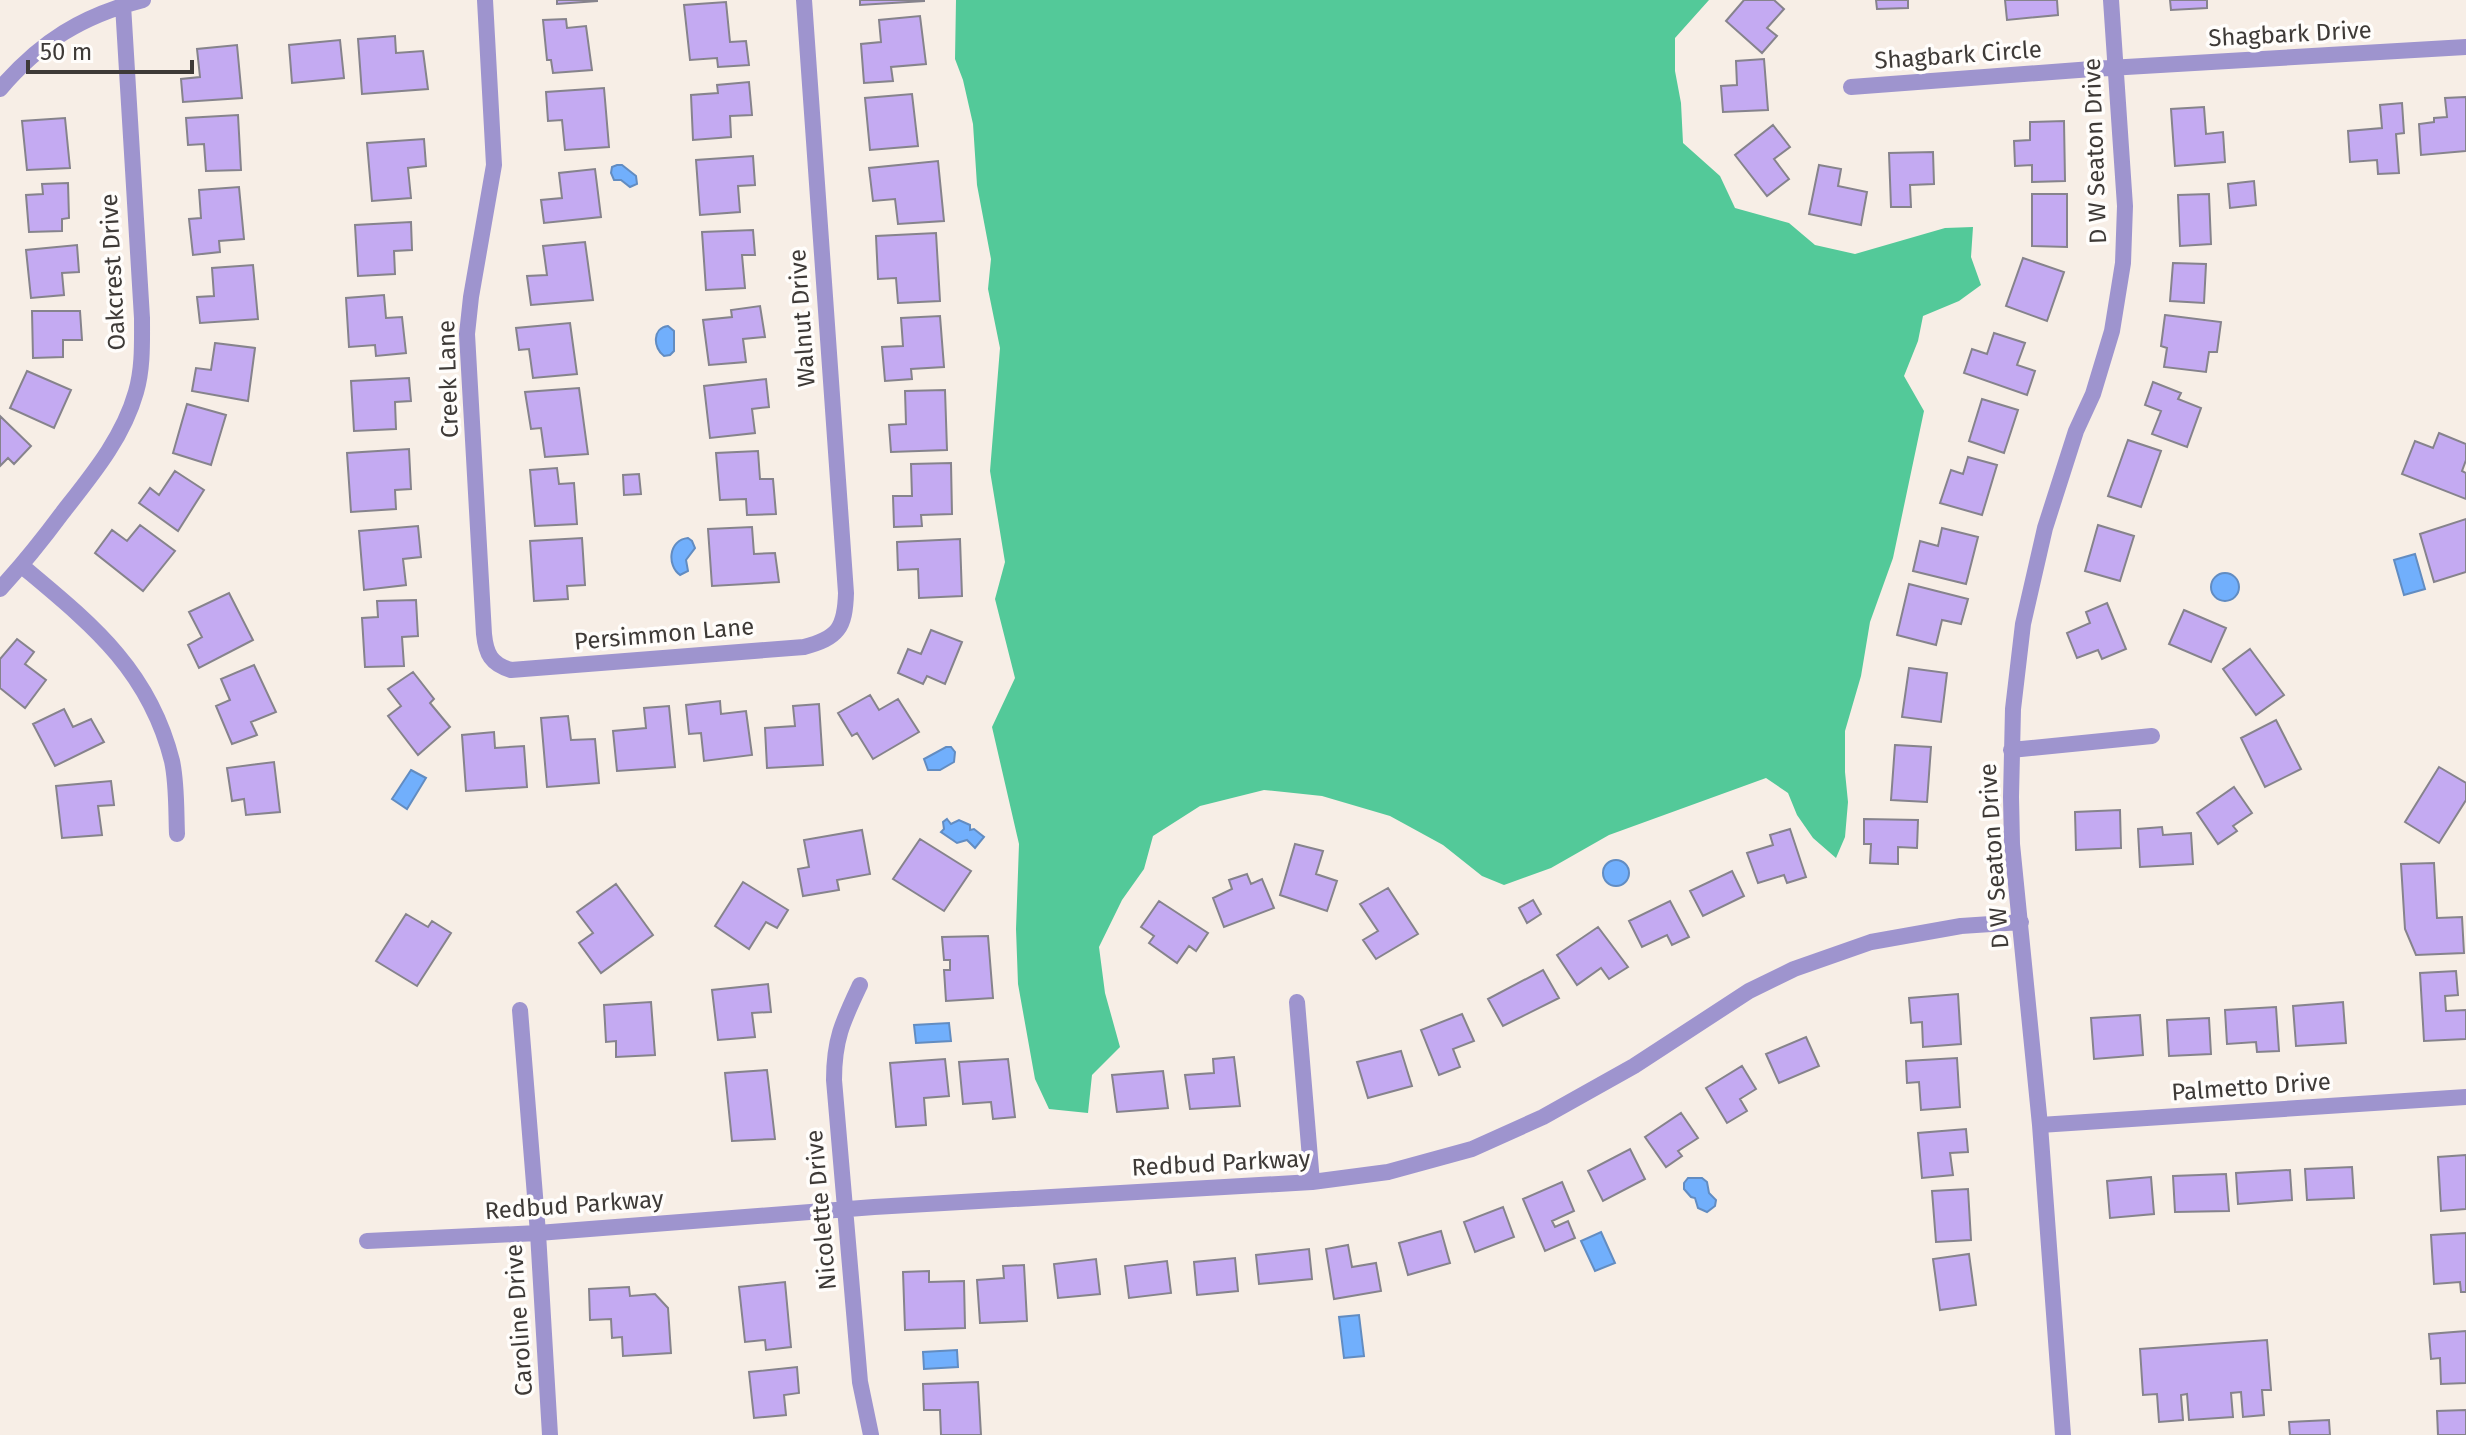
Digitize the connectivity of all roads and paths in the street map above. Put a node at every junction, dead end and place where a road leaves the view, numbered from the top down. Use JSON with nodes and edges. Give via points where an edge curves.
{"nodes":[{"id":1,"x":143,"y":0,"type":"edge"},
{"id":2,"x":485,"y":0,"type":"edge"},
{"id":3,"x":804,"y":0,"type":"edge"},
{"id":4,"x":2111,"y":0,"type":"edge"},
{"id":5,"x":123,"y":5,"type":"junction"},
{"id":6,"x":2466,"y":47,"type":"edge"},
{"id":7,"x":2116,"y":68,"type":"junction"},
{"id":8,"x":1851,"y":87,"type":"dead end"},
{"id":9,"x":0,"y":89,"type":"edge"},
{"id":10,"x":22,"y":566,"type":"junction"},
{"id":11,"x":0,"y":589,"type":"edge"},
{"id":12,"x":838,"y":632,"type":"joint"},
{"id":13,"x":492,"y":662,"type":"joint"},
{"id":14,"x":2152,"y":736,"type":"dead end"},
{"id":15,"x":2011,"y":750,"type":"junction"},
{"id":16,"x":177,"y":834,"type":"dead end"},
{"id":17,"x":2021,"y":922,"type":"junction"},
{"id":18,"x":860,"y":985,"type":"dead end"},
{"id":19,"x":1297,"y":1002,"type":"dead end"},
{"id":20,"x":520,"y":1010,"type":"dead end"},
{"id":21,"x":2466,"y":1097,"type":"edge"},
{"id":22,"x":2040,"y":1125,"type":"junction"},
{"id":23,"x":1312,"y":1182,"type":"junction"},
{"id":24,"x":846,"y":1209,"type":"junction"},
{"id":25,"x":538,"y":1233,"type":"junction"},
{"id":26,"x":367,"y":1241,"type":"dead end"},
{"id":27,"x":550,"y":1435,"type":"edge"},
{"id":28,"x":871,"y":1435,"type":"edge"},
{"id":29,"x":2063,"y":1435,"type":"edge"}],
"edges":[{"from":1,"to":5,"type":"street"},
{"from":2,"to":13,"type":"street","name":"Creek Lane","via":[[494,165],[467,334],[484,634]]},
{"from":3,"to":12,"type":"street","name":"Walnut Drive","via":[[846,593]]},
{"from":4,"to":7,"type":"street","name":"D W Seaton Drive"},
{"from":5,"to":9,"type":"street","via":[[53,38],[21,63]]},
{"from":5,"to":10,"type":"street","name":"Oakcrest Drive","via":[[140,283],[140,369],[128,416],[98,468]]},
{"from":6,"to":7,"type":"street","name":"Shagbark Drive"},
{"from":7,"to":8,"type":"street","name":"Shagbark Circle"},
{"from":7,"to":15,"type":"street","name":"D W Seaton Drive","via":[[2125,206],[2120,292],[2105,359],[2056,490],[2031,585],[2017,665]]},
{"from":10,"to":11,"type":"street","name":"Oakcrest Drive"},
{"from":10,"to":16,"type":"street","via":[[98,632],[140,685],[172,763]]},
{"from":12,"to":13,"type":"street","name":"Persimmon Lane","via":[[804,647],[511,670]]},
{"from":14,"to":15,"type":"street"},
{"from":15,"to":17,"type":"street","name":"D W Seaton Drive","via":[[2012,844]]},
{"from":17,"to":22,"type":"street","name":"D W Seaton Drive"},
{"from":17,"to":23,"type":"street","name":"Redbud Parkway","via":[[1871,942],[1794,969],[1543,1117],[1472,1149],[1388,1172]]},
{"from":18,"to":24,"type":"street","name":"Nicolette Drive","via":[[834,1050]]},
{"from":19,"to":23,"type":"street"},
{"from":20,"to":25,"type":"street","name":"Caroline Drive"},
{"from":21,"to":22,"type":"street","name":"Palmetto Drive"},
{"from":22,"to":29,"type":"street","name":"D W Seaton Drive"},
{"from":23,"to":24,"type":"street","name":"Redbud Parkway"},
{"from":24,"to":25,"type":"street","name":"Redbud Parkway"},
{"from":24,"to":28,"type":"street","name":"Nicolette Drive","via":[[860,1382]]},
{"from":25,"to":26,"type":"street","name":"Redbud Parkway"},
{"from":25,"to":27,"type":"street","name":"Caroline Drive"}]}
